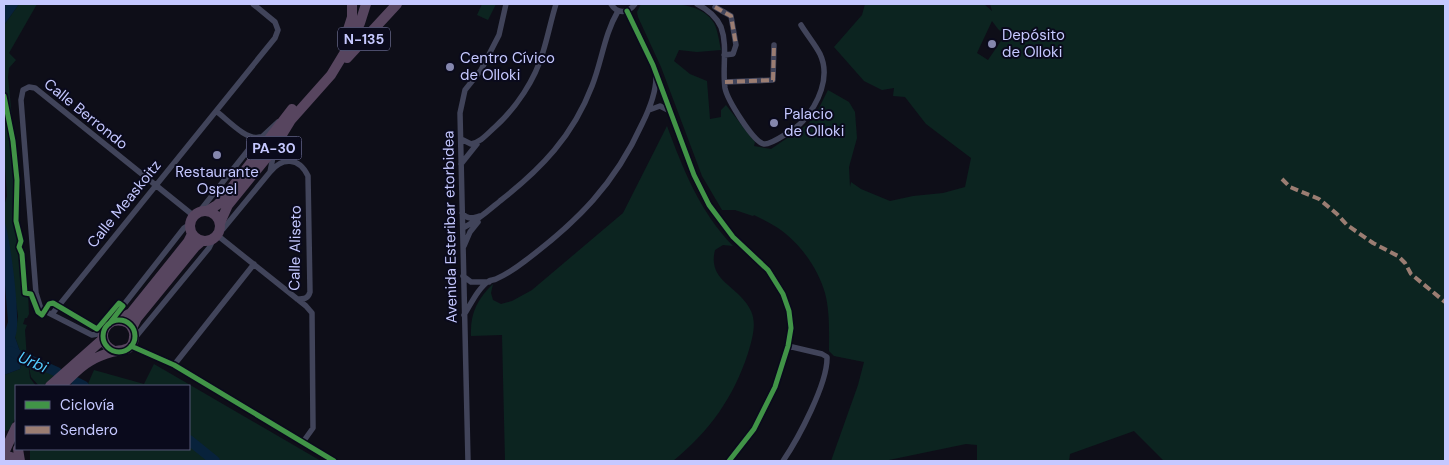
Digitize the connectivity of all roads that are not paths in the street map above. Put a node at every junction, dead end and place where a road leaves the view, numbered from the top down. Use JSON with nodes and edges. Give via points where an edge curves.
{"nodes":[{"id":1,"x":253,"y":4,"type":"edge"},
{"id":2,"x":352,"y":4,"type":"edge"},
{"id":3,"x":366,"y":4,"type":"edge"},
{"id":4,"x":397,"y":4,"type":"edge"},
{"id":5,"x":506,"y":4,"type":"edge"},
{"id":6,"x":556,"y":4,"type":"edge"},
{"id":7,"x":611,"y":4,"type":"edge"},
{"id":8,"x":635,"y":4,"type":"edge"},
{"id":9,"x":696,"y":4,"type":"edge"},
{"id":10,"x":715,"y":7,"type":"dead end"},
{"id":11,"x":618,"y":11,"type":"junction"},
{"id":12,"x":627,"y":11,"type":"junction"},
{"id":13,"x":801,"y":25,"type":"dead end"},
{"id":14,"x":774,"y":45,"type":"dead end"},
{"id":15,"x":724,"y":55,"type":"junction"},
{"id":16,"x":329,"y":73,"type":"junction"},
{"id":17,"x":656,"y":73,"type":"junction"},
{"id":18,"x":725,"y":82,"type":"junction"},
{"id":19,"x":648,"y":110,"type":"junction"},
{"id":20,"x":216,"y":111,"type":"junction"},
{"id":21,"x":670,"y":111,"type":"junction"},
{"id":22,"x":285,"y":117,"type":"junction"},
{"id":23,"x":262,"y":136,"type":"junction"},
{"id":24,"x":460,"y":139,"type":"junction"},
{"id":25,"x":478,"y":142,"type":"junction"},
{"id":26,"x":276,"y":145,"type":"junction"},
{"id":27,"x":461,"y":165,"type":"junction"},
{"id":28,"x":270,"y":172,"type":"junction"},
{"id":29,"x":155,"y":186,"type":"junction"},
{"id":30,"x":462,"y":213,"type":"junction"},
{"id":31,"x":482,"y":216,"type":"junction"},
{"id":32,"x":196,"y":220,"type":"junction"},
{"id":33,"x":463,"y":228,"type":"junction"},
{"id":34,"x":218,"y":232,"type":"junction"},
{"id":35,"x":202,"y":241,"type":"junction"},
{"id":36,"x":463,"y":248,"type":"junction"},
{"id":37,"x":254,"y":264,"type":"junction"},
{"id":38,"x":463,"y":276,"type":"junction"},
{"id":39,"x":489,"y":282,"type":"junction"},
{"id":40,"x":297,"y":299,"type":"junction"},
{"id":41,"x":52,"y":314,"type":"junction"},
{"id":42,"x":464,"y":315,"type":"junction"},
{"id":43,"x":113,"y":322,"type":"junction"},
{"id":44,"x":103,"y":336,"type":"junction"},
{"id":45,"x":132,"y":337,"type":"junction"},
{"id":46,"x":788,"y":346,"type":"junction"},
{"id":47,"x":114,"y":351,"type":"junction"},
{"id":48,"x":174,"y":365,"type":"junction"},
{"id":49,"x":51,"y":385,"type":"edge"},
{"id":50,"x":62,"y":385,"type":"edge"},
{"id":51,"x":15,"y":429,"type":"edge"},
{"id":52,"x":304,"y":442,"type":"junction"},
{"id":53,"x":4,"y":454,"type":"edge"},
{"id":54,"x":19,"y":461,"type":"edge"},
{"id":55,"x":334,"y":461,"type":"edge"},
{"id":56,"x":468,"y":461,"type":"edge"},
{"id":57,"x":728,"y":461,"type":"edge"},
{"id":58,"x":783,"y":461,"type":"edge"}],
"edges":[{"from":1,"to":20,"type":"street","name":"Calle Measkoitz","via":[[275,22],[278,30]]},
{"from":2,"to":16,"type":"highway","via":[[352,17],[343,46]]},
{"from":3,"to":16,"type":"highway","number":"PA-30","via":[[360,23]]},
{"from":4,"to":16,"type":"highway","number":"N-135"},
{"from":5,"to":24,"type":"street","name":"Avenida Esteribar etorbidea","via":[[499,35],[481,70],[465,90],[460,114]]},
{"from":6,"to":25,"type":"street","via":[[532,78],[516,105]]},
{"from":7,"to":11,"type":"street"},
{"from":8,"to":12,"type":"street"},
{"from":9,"to":15,"type":"street","via":[[710,12],[720,25]]},
{"from":10,"to":15,"type":"street","via":[[731,16],[736,44],[733,54]]},
{"from":11,"to":12,"type":"street"},
{"from":11,"to":31,"type":"street","via":[[608,30],[591,90],[568,134],[536,171]]},
{"from":12,"to":17,"type":"street"},
{"from":13,"to":18,"type":"street","via":[[820,54],[824,72],[818,100],[801,123],[771,143],[760,142],[730,104]]},
{"from":14,"to":18,"type":"street","via":[[773,80]]},
{"from":15,"to":18,"type":"street"},
{"from":16,"to":22,"type":"highway","number":"PA-30"},
{"from":16,"to":26,"type":"highway","number":"PA-30","via":[[294,116]]},
{"from":17,"to":19,"type":"street","via":[[654,96]]},
{"from":17,"to":21,"type":"street"},
{"from":19,"to":21,"type":"street","via":[[660,106]]},
{"from":19,"to":39,"type":"street","via":[[620,167],[588,207],[511,272]]},
{"from":20,"to":23,"type":"street","via":[[246,135]]},
{"from":20,"to":29,"type":"street","name":"Calle Measkoitz"},
{"from":21,"to":46,"type":"street","via":[[694,175],[710,205],[733,237],[768,270],[783,294],[791,328]]},
{"from":22,"to":23,"type":"street"},
{"from":22,"to":32,"type":"highway","number":"PA-30","via":[[223,199]]},
{"from":23,"to":32,"type":"street","via":[[233,168]]},
{"from":24,"to":25,"type":"street","via":[[470,144]]},
{"from":24,"to":27,"type":"street","name":"Avenida Esteribar etorbidea"},
{"from":25,"to":27,"type":"street"},
{"from":26,"to":28,"type":"street"},
{"from":26,"to":34,"type":"highway","number":"PA-30","via":[[228,205]]},
{"from":27,"to":30,"type":"street","name":"Avenida Esteribar etorbidea"},
{"from":28,"to":34,"type":"street"},
{"from":28,"to":40,"type":"street","name":"Calle Aliseto","via":[[276,165],[289,161],[299,165],[308,176],[310,292],[309,297]]},
{"from":29,"to":32,"type":"street","name":"Calle Berrondo"},
{"from":29,"to":41,"type":"street","name":"Calle Measkoitz"},
{"from":29,"to":41,"type":"street","name":"Calle Berrondo","via":[[35,88],[23,90],[21,100],[36,293],[41,308]]},
{"from":30,"to":31,"type":"street","via":[[471,218]]},
{"from":30,"to":33,"type":"street","name":"Avenida Esteribar etorbidea"},
{"from":31,"to":33,"type":"street"},
{"from":31,"to":36,"type":"street"},
{"from":32,"to":34,"type":"highway","via":[[213,213]]},
{"from":32,"to":35,"type":"highway"},
{"from":32,"to":43,"type":"highway","number":"PA-30","via":[[188,242],[131,312]]},
{"from":33,"to":36,"type":"street","name":"Avenida Esteribar etorbidea"},
{"from":34,"to":35,"type":"highway"},
{"from":34,"to":37,"type":"street"},
{"from":34,"to":45,"type":"street","via":[[209,248]]},
{"from":35,"to":45,"type":"highway","via":[[137,318]]},
{"from":36,"to":38,"type":"street","name":"Avenida Esteribar etorbidea"},
{"from":37,"to":40,"type":"street"},
{"from":37,"to":48,"type":"street"},
{"from":38,"to":39,"type":"street","via":[[471,282]]},
{"from":38,"to":42,"type":"street","name":"Avenida Esteribar etorbidea"},
{"from":39,"to":42,"type":"street","via":[[476,295]]},
{"from":40,"to":52,"type":"street","name":"Calle Aliseto","via":[[312,316],[313,428]]},
{"from":41,"to":44,"type":"street","name":"Calle Berrondo","via":[[92,335]]},
{"from":42,"to":56,"type":"street","name":"Avenida Esteribar etorbidea"},
{"from":43,"to":44,"type":"highway","number":"PA-30"},
{"from":43,"to":45,"type":"highway","via":[[124,321]]},
{"from":44,"to":47,"type":"highway","via":[[106,345]]},
{"from":44,"to":49,"type":"highway","number":"PA-30"},
{"from":45,"to":47,"type":"highway","via":[[124,351]]},
{"from":45,"to":48,"type":"street"},
{"from":46,"to":57,"type":"street","via":[[767,406],[754,429]]},
{"from":46,"to":58,"type":"street","via":[[822,354],[827,357],[827,366],[810,413]]},
{"from":47,"to":50,"type":"highway","via":[[84,365]]},
{"from":48,"to":52,"type":"street"},
{"from":51,"to":53,"type":"highway"},
{"from":52,"to":55,"type":"street"},
{"from":53,"to":54,"type":"highway"}]}
